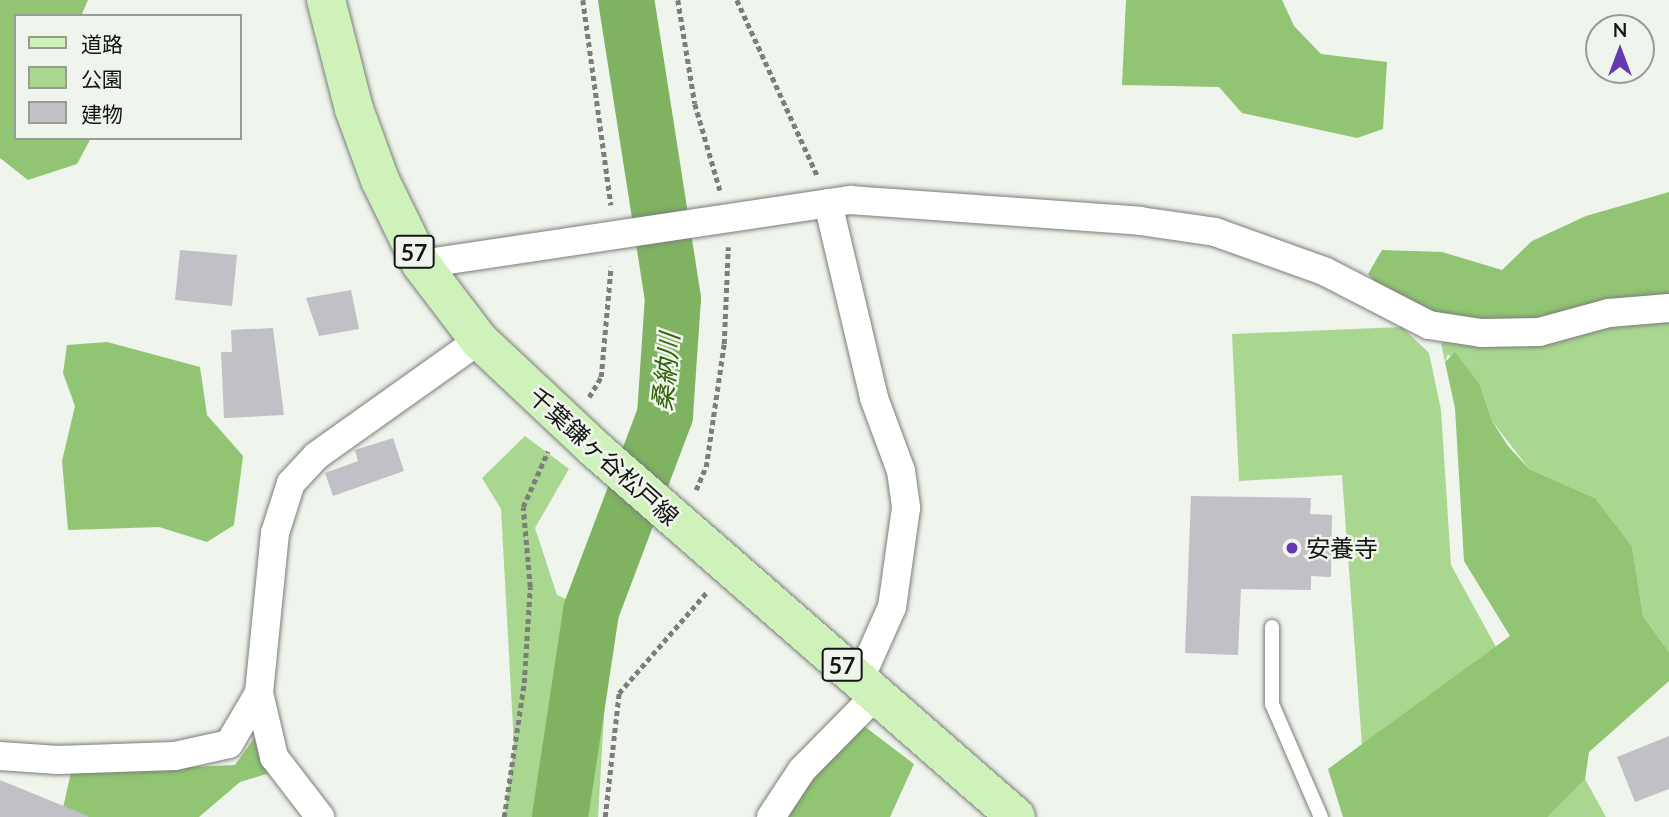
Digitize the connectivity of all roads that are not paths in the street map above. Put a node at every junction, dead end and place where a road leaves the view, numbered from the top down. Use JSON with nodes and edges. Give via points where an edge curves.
{"nodes":[{"id":1,"x":326,"y":0,"type":"edge"},
{"id":2,"x":828,"y":203,"type":"junction"},
{"id":3,"x":421,"y":264,"type":"junction"},
{"id":4,"x":1669,"y":308,"type":"edge"},
{"id":5,"x":479,"y":340,"type":"junction"},
{"id":6,"x":1272,"y":627,"type":"dead end"},
{"id":7,"x":867,"y":688,"type":"junction"},
{"id":8,"x":259,"y":693,"type":"junction"},
{"id":9,"x":0,"y":756,"type":"edge"},
{"id":10,"x":320,"y":817,"type":"edge"},
{"id":11,"x":771,"y":817,"type":"edge"},
{"id":12,"x":1016,"y":817,"type":"edge"},
{"id":13,"x":1321,"y":817,"type":"edge"}],
"edges":[{"from":1,"to":3,"type":"main road","name":"千葉鎌ヶ谷松戸線","number":"57","via":[[354,109],[380,180]]},
{"from":2,"to":3,"type":"street"},
{"from":2,"to":4,"type":"street","via":[[850,200],[1140,221],[1215,232],[1324,271],[1429,325],[1481,333],[1539,332],[1609,313]]},
{"from":2,"to":7,"type":"street","via":[[874,398],[901,471],[906,508],[892,607]]},
{"from":3,"to":5,"type":"main road","name":"千葉鎌ヶ谷松戸線","number":"57"},
{"from":5,"to":7,"type":"main road","name":"千葉鎌ヶ谷松戸線","number":"57","via":[[667,514]]},
{"from":5,"to":8,"type":"street","via":[[316,456],[291,484],[275,533]]},
{"from":6,"to":13,"type":"lane","via":[[1272,704]]},
{"from":7,"to":11,"type":"street"},
{"from":7,"to":12,"type":"main road","name":"千葉鎌ヶ谷松戸線","number":"57"},
{"from":8,"to":9,"type":"street","via":[[229,744],[175,756]]},
{"from":8,"to":10,"type":"street","via":[[274,757]]}]}
